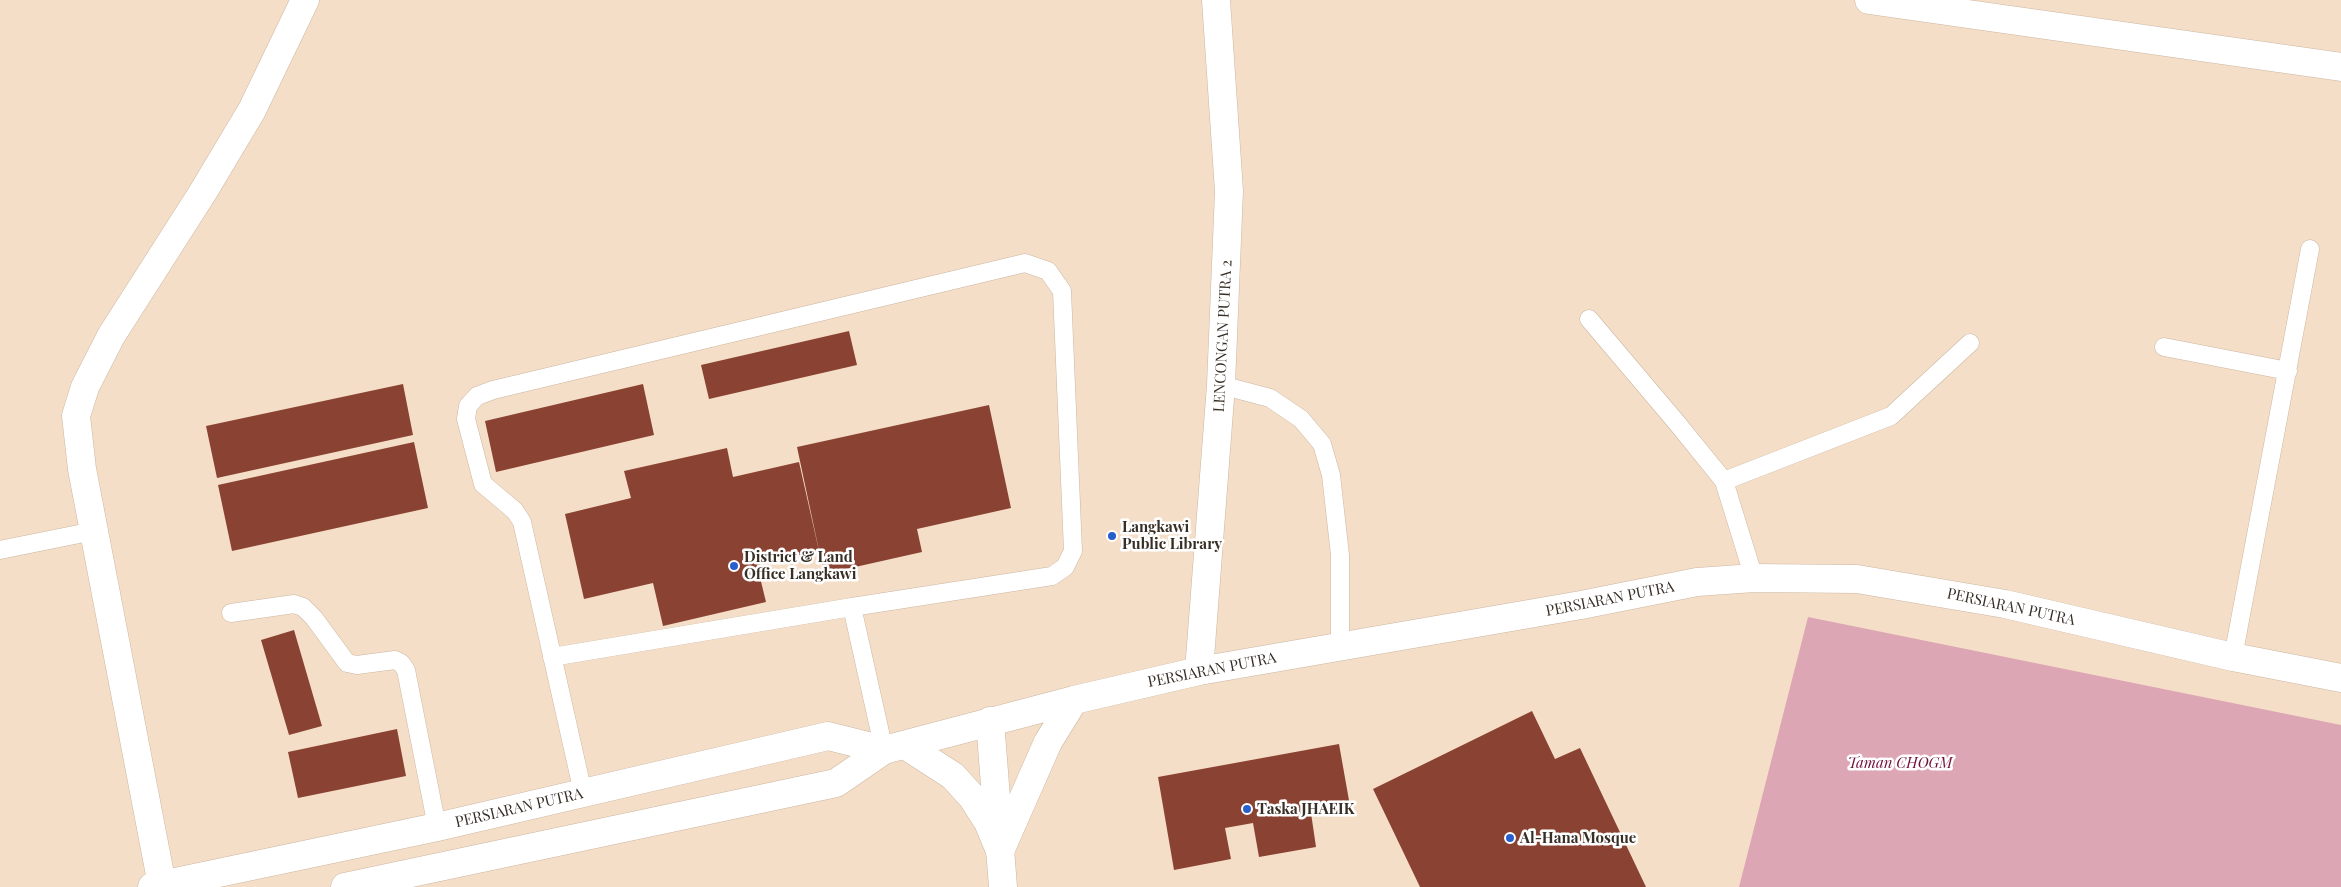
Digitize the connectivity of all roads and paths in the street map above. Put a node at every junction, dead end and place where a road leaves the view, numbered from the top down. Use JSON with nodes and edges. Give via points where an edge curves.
{"nodes":[{"id":1,"x":305,"y":0,"type":"edge"},
{"id":2,"x":1216,"y":0,"type":"edge"},
{"id":3,"x":1869,"y":0,"type":"edge"},
{"id":4,"x":2341,"y":67,"type":"edge"},
{"id":5,"x":2310,"y":249,"type":"dead end"},
{"id":6,"x":1589,"y":319,"type":"dead end"},
{"id":7,"x":1970,"y":343,"type":"dead end"},
{"id":8,"x":2164,"y":347,"type":"dead end"},
{"id":9,"x":2288,"y":371,"type":"junction"},
{"id":10,"x":1221,"y":385,"type":"junction"},
{"id":11,"x":1724,"y":481,"type":"junction"},
{"id":12,"x":94,"y":531,"type":"junction"},
{"id":13,"x":0,"y":550,"type":"edge"},
{"id":14,"x":1754,"y":578,"type":"junction"},
{"id":15,"x":852,"y":607,"type":"junction"},
{"id":16,"x":231,"y":613,"type":"dead end"},
{"id":17,"x":1340,"y":645,"type":"junction"},
{"id":18,"x":552,"y":656,"type":"junction"},
{"id":19,"x":2233,"y":657,"type":"junction"},
{"id":20,"x":1199,"y":671,"type":"junction"},
{"id":21,"x":2341,"y":678,"type":"edge"},
{"id":22,"x":1074,"y":700,"type":"junction"},
{"id":23,"x":990,"y":722,"type":"junction"},
{"id":24,"x":894,"y":748,"type":"junction"},
{"id":25,"x":583,"y":793,"type":"junction"},
{"id":26,"x":437,"y":827,"type":"junction"},
{"id":27,"x":1000,"y":851,"type":"junction"},
{"id":28,"x":157,"y":886,"type":"edge"},
{"id":29,"x":345,"y":887,"type":"edge"},
{"id":30,"x":1003,"y":887,"type":"edge"}],
"edges":[{"from":1,"to":12,"type":"main road","via":[[252,110],[111,336],[85,387],[76,416]]},
{"from":2,"to":10,"type":"main road","name":"LENCONGAN PUTRA 2","via":[[1229,191]]},
{"from":3,"to":4,"type":"main road"},
{"from":5,"to":9,"type":"lane"},
{"from":6,"to":11,"type":"lane"},
{"from":7,"to":11,"type":"lane","via":[[1891,416]]},
{"from":8,"to":9,"type":"lane"},
{"from":9,"to":19,"type":"lane"},
{"from":10,"to":17,"type":"lane","via":[[1270,398],[1301,419],[1322,444],[1331,474],[1340,555]]},
{"from":10,"to":20,"type":"main road","name":"LENCONGAN PUTRA 2"},
{"from":11,"to":14,"type":"lane"},
{"from":12,"to":13,"type":"lane"},
{"from":12,"to":28,"type":"main road"},
{"from":14,"to":17,"type":"main road","name":"PERSIARAN PUTRA","via":[[1696,582],[1581,605]]},
{"from":14,"to":19,"type":"main road","name":"PERSIARAN PUTRA","via":[[1857,579],[2005,604]]},
{"from":15,"to":18,"type":"lane"},
{"from":15,"to":18,"type":"lane","via":[[1052,576],[1064,567],[1073,551],[1062,291],[1048,271],[1025,263],[477,396],[468,406],[466,419],[482,484],[515,511],[522,522]]},
{"from":15,"to":24,"type":"lane"},
{"from":16,"to":26,"type":"lane","via":[[294,604],[303,607],[314,618],[347,663],[357,665],[395,660],[401,663],[406,670]]},
{"from":17,"to":20,"type":"main road","name":"PERSIARAN PUTRA"},
{"from":18,"to":25,"type":"lane"},
{"from":19,"to":21,"type":"main road","name":"PERSIARAN PUTRA"},
{"from":20,"to":22,"type":"main road","name":"PERSIARAN PUTRA"},
{"from":22,"to":23,"type":"main road","name":"PERSIARAN PUTRA"},
{"from":22,"to":27,"type":"main road","via":[[1048,742]]},
{"from":23,"to":24,"type":"main road","name":"PERSIARAN PUTRA"},
{"from":23,"to":27,"type":"main road"},
{"from":24,"to":25,"type":"main road","name":"PERSIARAN PUTRA","via":[[828,736]]},
{"from":24,"to":27,"type":"main road","via":[[953,776],[988,822]]},
{"from":24,"to":29,"type":"main road","name":"PERSIARAN PUTRA","via":[[836,782]]},
{"from":25,"to":26,"type":"main road","name":"PERSIARAN PUTRA"},
{"from":26,"to":28,"type":"main road","name":"PERSIARAN PUTRA"},
{"from":27,"to":30,"type":"main road"}]}
